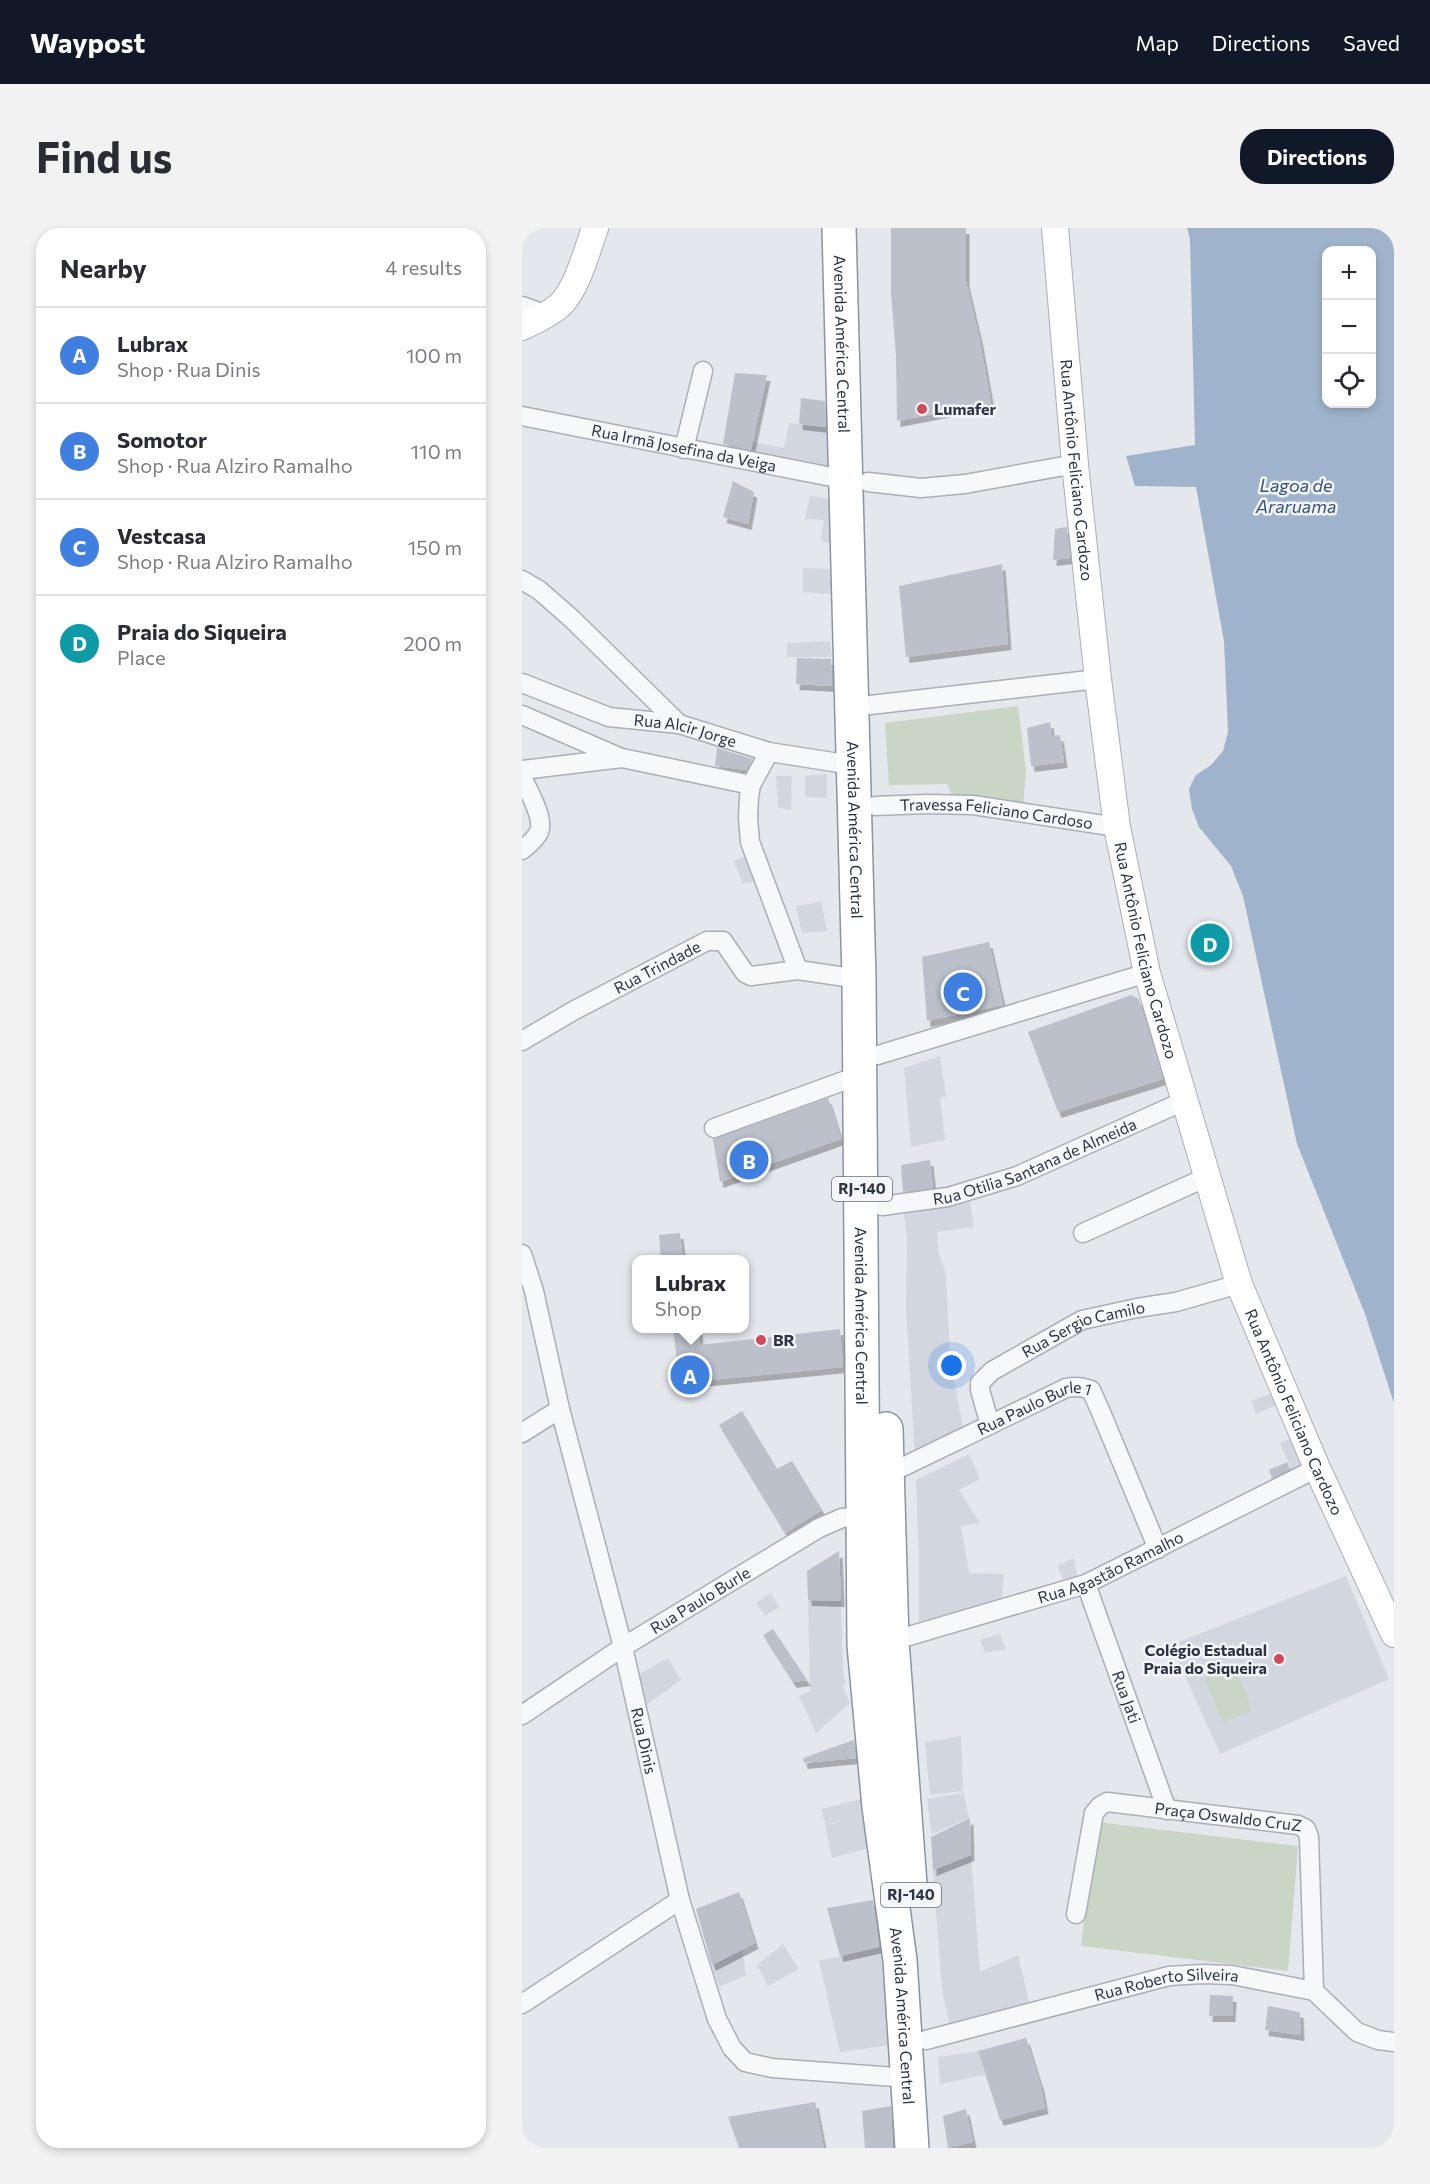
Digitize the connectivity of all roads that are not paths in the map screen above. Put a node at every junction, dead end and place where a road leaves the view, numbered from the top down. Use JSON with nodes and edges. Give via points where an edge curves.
{"nodes":[{"id":1,"x":595,"y":228,"type":"edge"},
{"id":2,"x":839,"y":228,"type":"edge"},
{"id":3,"x":860,"y":228,"type":"edge"},
{"id":4,"x":1055,"y":228,"type":"edge"},
{"id":5,"x":522,"y":306,"type":"edge"},
{"id":6,"x":547,"y":315,"type":"junction"},
{"id":7,"x":522,"y":327,"type":"edge"},
{"id":8,"x":703,"y":371,"type":"dead end"},
{"id":9,"x":522,"y":416,"type":"edge"},
{"id":10,"x":684,"y":449,"type":"junction"},
{"id":11,"x":1075,"y":464,"type":"junction"},
{"id":12,"x":857,"y":481,"type":"junction"},
{"id":13,"x":522,"y":580,"type":"edge"},
{"id":14,"x":1098,"y":679,"type":"junction"},
{"id":15,"x":522,"y":683,"type":"edge"},
{"id":16,"x":870,"y":705,"type":"junction"},
{"id":17,"x":522,"y":715,"type":"edge"},
{"id":18,"x":679,"y":724,"type":"junction"},
{"id":19,"x":769,"y":752,"type":"junction"},
{"id":20,"x":622,"y":758,"type":"junction"},
{"id":21,"x":852,"y":765,"type":"junction"},
{"id":22,"x":522,"y":770,"type":"edge"},
{"id":23,"x":522,"y":777,"type":"edge"},
{"id":24,"x":752,"y":785,"type":"junction"},
{"id":25,"x":874,"y":806,"type":"junction"},
{"id":26,"x":1117,"y":827,"type":"junction"},
{"id":27,"x":522,"y":850,"type":"edge"},
{"id":28,"x":798,"y":970,"type":"junction"},
{"id":29,"x":1147,"y":974,"type":"junction"},
{"id":30,"x":859,"y":979,"type":"junction"},
{"id":31,"x":522,"y":1041,"type":"edge"},
{"id":32,"x":869,"y":1065,"type":"junction"},
{"id":33,"x":1184,"y":1101,"type":"junction"},
{"id":34,"x":714,"y":1128,"type":"dead end"},
{"id":35,"x":1207,"y":1177,"type":"junction"},
{"id":36,"x":882,"y":1206,"type":"junction"},
{"id":37,"x":1083,"y":1233,"type":"dead end"},
{"id":38,"x":522,"y":1254,"type":"edge"},
{"id":39,"x":1239,"y":1284,"type":"junction"},
{"id":40,"x":560,"y":1409,"type":"junction"},
{"id":41,"x":990,"y":1425,"type":"junction"},
{"id":42,"x":522,"y":1433,"type":"edge"},
{"id":43,"x":1317,"y":1468,"type":"junction"},
{"id":44,"x":886,"y":1475,"type":"junction"},
{"id":45,"x":876,"y":1516,"type":"junction"},
{"id":46,"x":1158,"y":1549,"type":"junction"},
{"id":47,"x":1086,"y":1584,"type":"junction"},
{"id":48,"x":1394,"y":1634,"type":"edge"},
{"id":49,"x":892,"y":1641,"type":"junction"},
{"id":50,"x":623,"y":1647,"type":"junction"},
{"id":51,"x":522,"y":1714,"type":"edge"},
{"id":52,"x":1167,"y":1810,"type":"junction"},
{"id":53,"x":680,"y":1900,"type":"junction"},
{"id":54,"x":1076,"y":1914,"type":"dead end"},
{"id":55,"x":1314,"y":1991,"type":"junction"},
{"id":56,"x":522,"y":2004,"type":"edge"},
{"id":57,"x":926,"y":2040,"type":"junction"},
{"id":58,"x":1394,"y":2042,"type":"edge"},
{"id":59,"x":909,"y":2078,"type":"junction"},
{"id":60,"x":912,"y":2148,"type":"edge"},
{"id":61,"x":932,"y":2148,"type":"edge"}],
"edges":[{"from":1,"to":6,"type":"street","via":[[574,285],[562,304]]},
{"from":2,"to":12,"type":"highway","name":"Avenida América Central","number":"RJ-140"},
{"from":3,"to":12,"type":"highway","name":"Avenida América Central","number":"RJ-140"},
{"from":4,"to":11,"type":"street","name":"Rua Antônio Feliciano Cardozo"},
{"from":5,"to":6,"type":"street"},
{"from":6,"to":7,"type":"street"},
{"from":8,"to":10,"type":"street"},
{"from":9,"to":10,"type":"street","name":"Rua Irmã Josefina da Veiga"},
{"from":10,"to":12,"type":"street","name":"Rua Irmã Josefina da Veiga"},
{"from":11,"to":12,"type":"street","name":"Rua Irmã Josefina da Veiga","via":[[921,488]]},
{"from":11,"to":14,"type":"street","name":"Rua Antônio Feliciano Cardozo"},
{"from":12,"to":16,"type":"highway","name":"Avenida América Central","number":"RJ-140"},
{"from":12,"to":21,"type":"highway","name":"Avenida América Central","number":"RJ-140"},
{"from":13,"to":18,"type":"street","via":[[572,620]]},
{"from":14,"to":16,"type":"street"},
{"from":14,"to":26,"type":"street","name":"Rua Antônio Feliciano Cardozo"},
{"from":15,"to":18,"type":"street","name":"Rua Alcir Jorge","via":[[609,717]]},
{"from":16,"to":25,"type":"highway","name":"Avenida América Central","number":"RJ-140"},
{"from":17,"to":20,"type":"street"},
{"from":18,"to":19,"type":"street","name":"Rua Alcir Jorge"},
{"from":19,"to":21,"type":"street","name":"Rua Alcir Jorge"},
{"from":19,"to":24,"type":"street"},
{"from":20,"to":22,"type":"street"},
{"from":20,"to":24,"type":"street"},
{"from":21,"to":30,"type":"highway","name":"Avenida América Central","number":"RJ-140"},
{"from":23,"to":27,"type":"street","via":[[541,825],[534,840]]},
{"from":24,"to":28,"type":"street","via":[[750,842]]},
{"from":25,"to":26,"type":"street","name":"Travessa Feliciano Cardoso","via":[[973,805]]},
{"from":25,"to":32,"type":"highway","name":"Avenida América Central","number":"RJ-140"},
{"from":26,"to":29,"type":"street","name":"Rua Antônio Feliciano Cardozo"},
{"from":28,"to":30,"type":"street","name":"Rua Trindade"},
{"from":28,"to":31,"type":"street","name":"Rua Trindade","via":[[751,976],[723,941],[707,940]]},
{"from":29,"to":32,"type":"street"},
{"from":29,"to":33,"type":"street","name":"Rua Antônio Feliciano Cardozo"},
{"from":30,"to":32,"type":"highway","name":"Avenida América Central","number":"RJ-140"},
{"from":32,"to":34,"type":"street"},
{"from":32,"to":36,"type":"highway","name":"Avenida América Central","number":"RJ-140"},
{"from":32,"to":45,"type":"highway","name":"Avenida América Central","number":"RJ-140"},
{"from":33,"to":35,"type":"street","name":"Rua Antônio Feliciano Cardozo"},
{"from":33,"to":36,"type":"street","name":"Rua Otilia Santana de Almeida","via":[[1017,1176],[948,1197]]},
{"from":35,"to":37,"type":"street"},
{"from":35,"to":39,"type":"street","name":"Rua Antônio Feliciano Cardozo"},
{"from":36,"to":44,"type":"highway","name":"Avenida América Central","number":"RJ-140"},
{"from":38,"to":40,"type":"street","name":"Rua Dinis"},
{"from":39,"to":41,"type":"street","name":"Rua Sergio Camilo","via":[[1176,1302],[1082,1320],[1040,1343],[992,1371],[980,1383]]},
{"from":39,"to":43,"type":"street","name":"Rua Antônio Feliciano Cardozo"},
{"from":40,"to":42,"type":"street"},
{"from":40,"to":50,"type":"street","name":"Rua Dinis"},
{"from":41,"to":44,"type":"street","name":"Rua Paulo Burle 1"},
{"from":41,"to":46,"type":"street","name":"Rua Paulo Burle 1","via":[[1066,1388],[1091,1390]]},
{"from":43,"to":46,"type":"street","name":"Rua Agastão Ramalho"},
{"from":43,"to":48,"type":"street","name":"Rua Antônio Feliciano Cardozo"},
{"from":44,"to":45,"type":"highway","name":"Avenida América Central","number":"RJ-140"},
{"from":45,"to":49,"type":"highway","name":"Avenida América Central","number":"RJ-140"},
{"from":45,"to":50,"type":"street","name":"Rua Paulo Burle","via":[[832,1521]]},
{"from":45,"to":59,"type":"highway","name":"Avenida América Central","number":"RJ-140","via":[[864,1645],[879,1807],[900,1960]]},
{"from":46,"to":47,"type":"street","name":"Rua Agastão Ramalho"},
{"from":47,"to":49,"type":"street","name":"Rua Agastão Ramalho"},
{"from":47,"to":52,"type":"street","name":"Rua Jati"},
{"from":49,"to":57,"type":"highway","name":"Avenida América Central","number":"RJ-140"},
{"from":50,"to":51,"type":"street","name":"Rua Paulo Burle"},
{"from":50,"to":53,"type":"street","name":"Rua Dinis"},
{"from":52,"to":54,"type":"street","name":"Praça Oswaldo CruZ","via":[[1116,1802],[1100,1806],[1094,1814]]},
{"from":52,"to":55,"type":"street","name":"Praça Oswaldo CruZ","via":[[1306,1829]]},
{"from":53,"to":56,"type":"street"},
{"from":53,"to":59,"type":"street","name":"Rua Dinis","via":[[717,2019],[732,2048],[745,2062],[772,2068]]},
{"from":55,"to":57,"type":"street","name":"Rua Roberto Silveira","via":[[1232,1975],[1169,1976]]},
{"from":55,"to":58,"type":"street","via":[[1357,2032]]},
{"from":57,"to":61,"type":"highway","name":"Avenida América Central","number":"RJ-140"},
{"from":59,"to":60,"type":"highway","name":"Avenida América Central","number":"RJ-140"}]}
